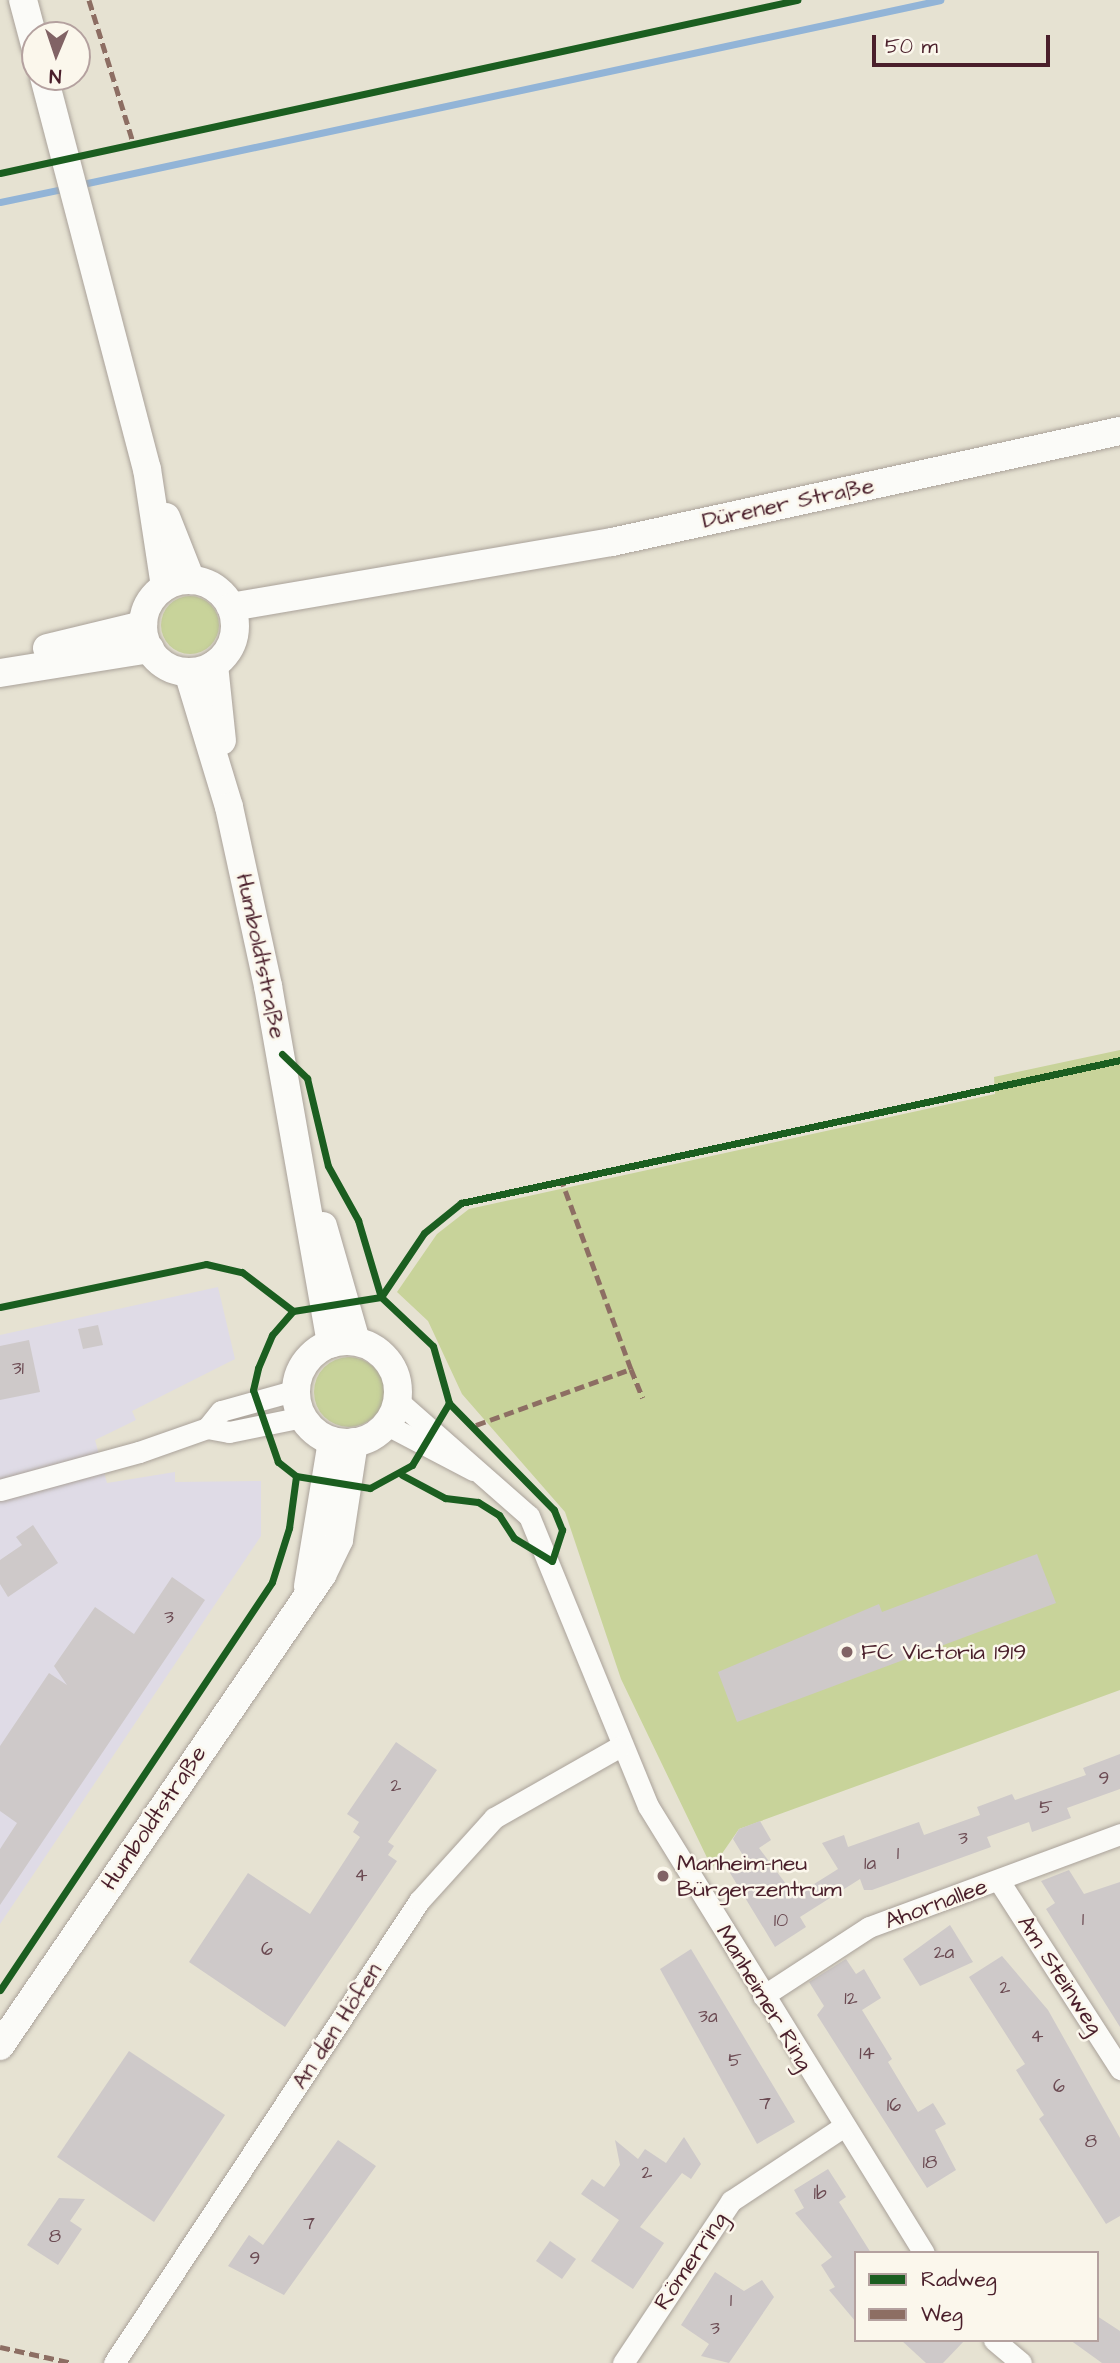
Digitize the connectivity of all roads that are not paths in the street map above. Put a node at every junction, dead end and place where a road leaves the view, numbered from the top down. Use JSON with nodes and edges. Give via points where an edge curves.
{"nodes":[{"id":1,"x":23,"y":0,"type":"edge"},
{"id":2,"x":29,"y":21,"type":"edge"},
{"id":3,"x":48,"y":91,"type":"edge"},
{"id":4,"x":1120,"y":430,"type":"edge"},
{"id":5,"x":178,"y":583,"type":"junction"},
{"id":6,"x":234,"y":617,"type":"junction"},
{"id":7,"x":146,"y":637,"type":"junction"},
{"id":8,"x":0,"y":660,"type":"edge"},
{"id":9,"x":201,"y":668,"type":"junction"},
{"id":10,"x":0,"y":673,"type":"edge"},
{"id":11,"x":343,"y":1342,"type":"junction"},
{"id":12,"x":299,"y":1404,"type":"junction"},
{"id":13,"x":392,"y":1413,"type":"junction"},
{"id":14,"x":343,"y":1442,"type":"junction"},
{"id":15,"x":0,"y":1490,"type":"edge"},
{"id":16,"x":619,"y":1748,"type":"junction"},
{"id":17,"x":1120,"y":1834,"type":"edge"},
{"id":18,"x":999,"y":1881,"type":"junction"},
{"id":19,"x":763,"y":1996,"type":"junction"},
{"id":20,"x":0,"y":2046,"type":"edge"},
{"id":21,"x":1120,"y":2069,"type":"edge"},
{"id":22,"x":843,"y":2127,"type":"junction"},
{"id":23,"x":923,"y":2251,"type":"edge"},
{"id":24,"x":996,"y":2342,"type":"edge"},
{"id":25,"x":114,"y":2363,"type":"edge"},
{"id":26,"x":624,"y":2363,"type":"edge"},
{"id":27,"x":1021,"y":2363,"type":"edge"}],
"edges":[{"from":1,"to":2,"type":"street"},
{"from":3,"to":5,"type":"street"},
{"from":4,"to":6,"type":"street","name":"Dürener Straße"},
{"from":5,"to":6,"type":"street","via":[[215,587]]},
{"from":5,"to":7,"type":"street","via":[[149,603]]},
{"from":6,"to":9,"type":"street"},
{"from":7,"to":8,"type":"street"},
{"from":7,"to":9,"type":"street","via":[[166,666]]},
{"from":7,"to":10,"type":"street"},
{"from":9,"to":11,"type":"street","name":"Humboldtstraße","via":[[307,1187],[341,1271]]},
{"from":11,"to":12,"type":"street","via":[[306,1361]]},
{"from":11,"to":13,"type":"street","via":[[372,1346],[394,1369]]},
{"from":12,"to":14,"type":"street"},
{"from":12,"to":15,"type":"street","via":[[221,1411],[207,1428]]},
{"from":13,"to":14,"type":"street"},
{"from":13,"to":16,"type":"street","name":"Manheimer Ring","via":[[422,1449],[487,1476],[529,1516],[552,1561]]},
{"from":14,"to":20,"type":"street","name":"Humboldtstraße","via":[[339,1540],[323,1575],[307,1589]]},
{"from":16,"to":19,"type":"street","name":"Manheimer Ring"},
{"from":16,"to":25,"type":"street","name":"An den Höfen","via":[[494,1818],[419,1901]]},
{"from":17,"to":18,"type":"street","name":"Ahornallee"},
{"from":18,"to":19,"type":"street","name":"Ahornallee","via":[[869,1927]]},
{"from":18,"to":21,"type":"street","name":"Am Steinweg"},
{"from":19,"to":22,"type":"street","name":"Manheimer Ring"},
{"from":22,"to":23,"type":"street","name":"Manheimer Ring"},
{"from":22,"to":26,"type":"street","name":"Römerring","via":[[731,2202]]},
{"from":24,"to":27,"type":"street"}]}
